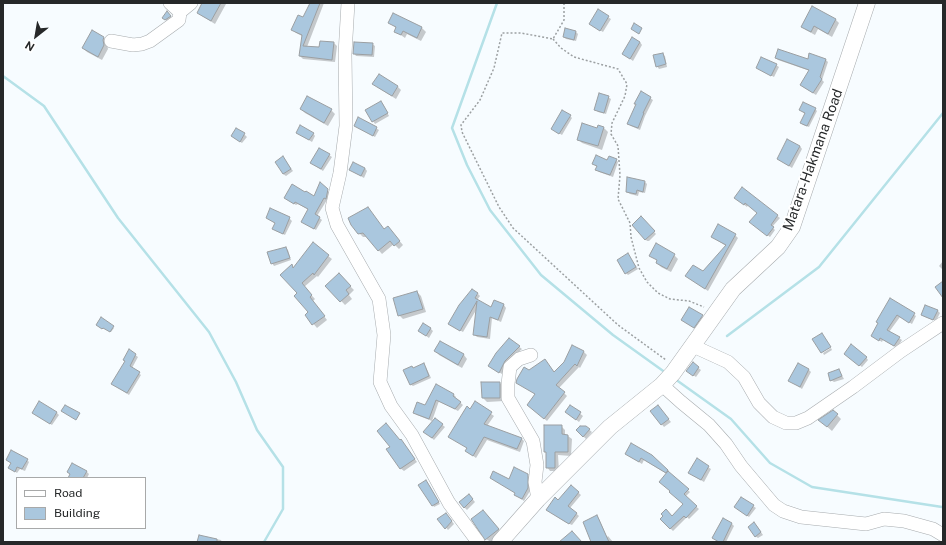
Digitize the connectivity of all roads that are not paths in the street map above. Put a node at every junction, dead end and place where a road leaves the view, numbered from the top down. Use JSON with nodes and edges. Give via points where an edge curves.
{"nodes":[{"id":1,"x":170,"y":3,"type":"edge"},
{"id":2,"x":191,"y":3,"type":"edge"},
{"id":3,"x":348,"y":3,"type":"edge"},
{"id":4,"x":867,"y":3,"type":"edge"},
{"id":5,"x":180,"y":12,"type":"junction"},
{"id":6,"x":111,"y":41,"type":"dead end"},
{"id":7,"x":943,"y":323,"type":"edge"},
{"id":8,"x":693,"y":346,"type":"junction"},
{"id":9,"x":532,"y":355,"type":"dead end"},
{"id":10,"x":671,"y":375,"type":"junction"},
{"id":11,"x":538,"y":499,"type":"junction"},
{"id":12,"x":943,"y":535,"type":"edge"},
{"id":13,"x":478,"y":542,"type":"edge"},
{"id":14,"x":500,"y":542,"type":"edge"}],
"edges":[{"from":1,"to":5,"type":"street"},
{"from":2,"to":5,"type":"street"},
{"from":3,"to":13,"type":"street","via":[[345,54],[346,126],[332,208],[337,225],[379,299],[384,335],[380,382],[391,406],[412,435],[449,503]]},
{"from":4,"to":8,"type":"main road","name":"Matara-Hakmana Road","via":[[792,227],[778,247],[733,290]]},
{"from":5,"to":6,"type":"street","via":[[179,20],[150,41],[133,45]]},
{"from":7,"to":8,"type":"street","via":[[808,418],[796,423],[786,423],[773,417],[759,403],[744,378],[728,362]]},
{"from":8,"to":10,"type":"main road","name":"Matara-Hakmana Road"},
{"from":9,"to":11,"type":"street","via":[[519,359],[510,367],[508,398],[533,440]]},
{"from":10,"to":11,"type":"main road","name":"Matara-Hakmana Road","via":[[610,427]]},
{"from":10,"to":12,"type":"street","via":[[741,466],[774,505],[783,511],[800,517],[866,524],[884,519],[904,521]]},
{"from":11,"to":14,"type":"main road","name":"Matara-Hakmana Road"}]}
